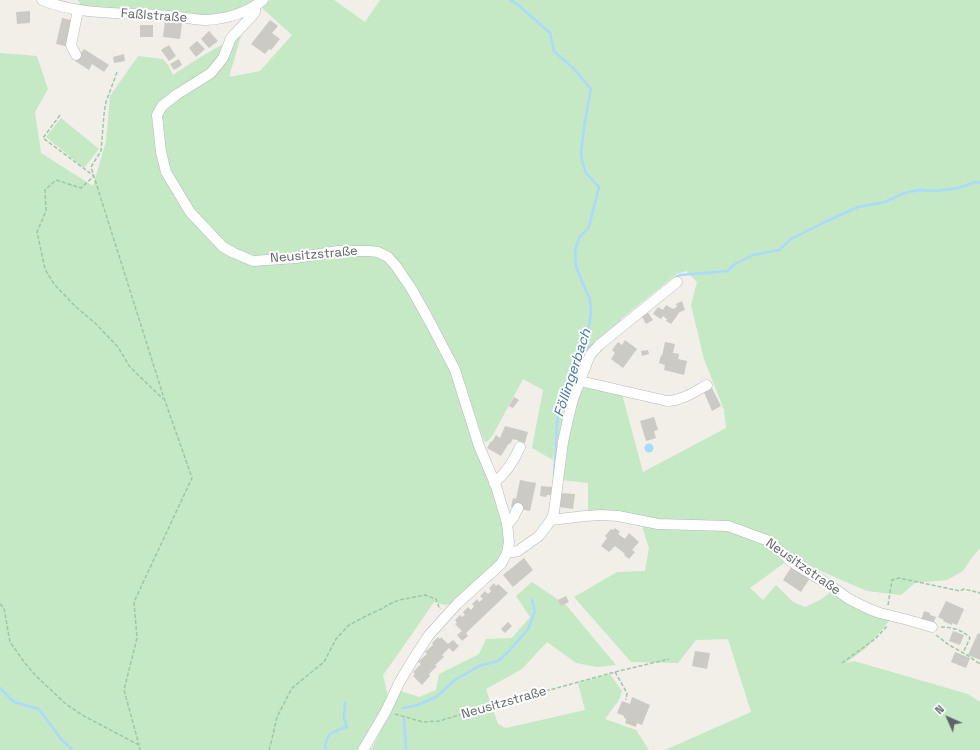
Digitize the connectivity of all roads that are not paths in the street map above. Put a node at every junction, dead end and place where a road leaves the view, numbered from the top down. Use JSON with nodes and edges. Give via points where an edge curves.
{"nodes":[{"id":1,"x":42,"y":0,"type":"edge"},
{"id":2,"x":259,"y":3,"type":"edge"},
{"id":3,"x":78,"y":10,"type":"junction"},
{"id":4,"x":76,"y":55,"type":"dead end"},
{"id":5,"x":677,"y":282,"type":"dead end"},
{"id":6,"x":580,"y":381,"type":"junction"},
{"id":7,"x":707,"y":385,"type":"dead end"},
{"id":8,"x":520,"y":447,"type":"dead end"},
{"id":9,"x":494,"y":483,"type":"junction"},
{"id":10,"x":518,"y":508,"type":"dead end"},
{"id":11,"x":551,"y":520,"type":"junction"},
{"id":12,"x":507,"y":525,"type":"junction"},
{"id":13,"x":507,"y":553,"type":"junction"},
{"id":14,"x":932,"y":627,"type":"road end"},
{"id":15,"x":363,"y":750,"type":"edge"}],
"edges":[{"from":1,"to":3,"type":"street","name":"Faßlstraße"},
{"from":2,"to":3,"type":"street","name":"Faßlstraße","via":[[230,16],[209,20]]},
{"from":2,"to":9,"type":"street","name":"Neusitzstraße","via":[[252,16],[231,38],[223,58],[211,73],[176,95],[162,106],[157,115],[166,172],[190,212],[223,247],[253,261],[338,251],[378,252],[388,257],[411,288],[455,370],[479,446]]},
{"from":3,"to":4,"type":"street","via":[[71,45]]},
{"from":5,"to":6,"type":"street","via":[[599,345],[591,354]]},
{"from":6,"to":7,"type":"street","via":[[667,401],[682,398]]},
{"from":6,"to":11,"type":"street","via":[[563,442]]},
{"from":8,"to":9,"type":"street","via":[[510,466]]},
{"from":9,"to":12,"type":"street","name":"Neusitzstraße"},
{"from":10,"to":12,"type":"street"},
{"from":11,"to":13,"type":"street","via":[[539,536],[518,551]]},
{"from":11,"to":14,"type":"street","name":"Neusitzstraße","via":[[618,516],[658,524],[728,526],[769,541],[793,563],[869,609]]},
{"from":12,"to":13,"type":"street","name":"Neusitzstraße"},
{"from":13,"to":15,"type":"street","via":[[501,564],[446,615],[424,643]]}]}
